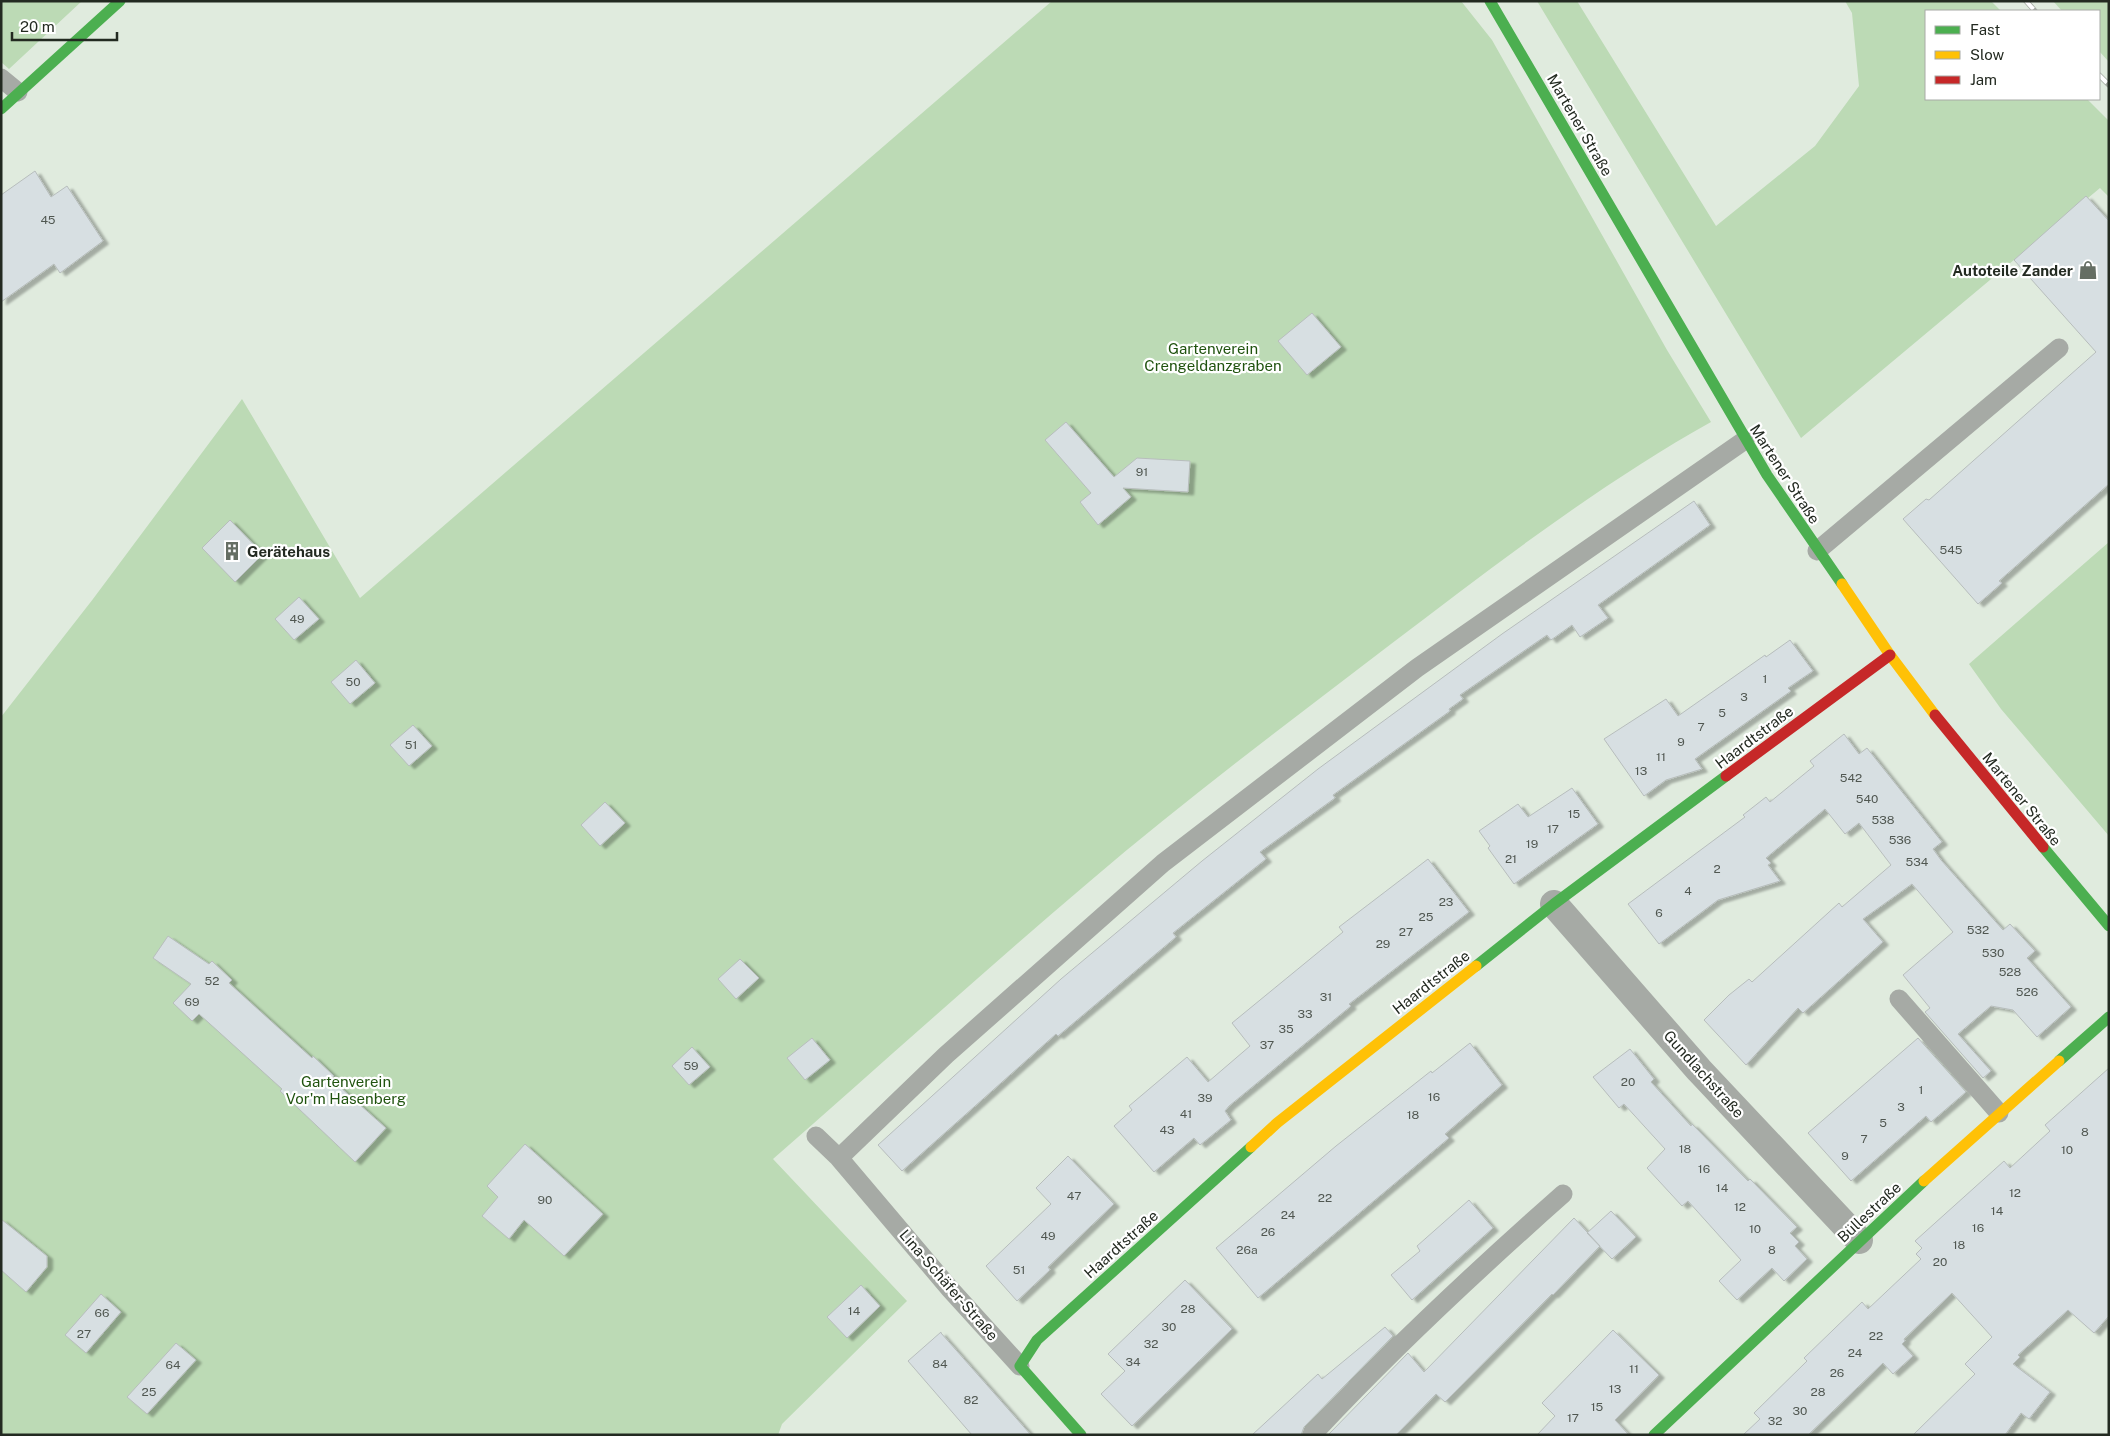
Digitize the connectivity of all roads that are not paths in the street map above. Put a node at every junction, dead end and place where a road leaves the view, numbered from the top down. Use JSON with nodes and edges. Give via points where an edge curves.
{"nodes":[{"id":1,"x":120,"y":1,"type":"edge"},
{"id":2,"x":1490,"y":1,"type":"edge"},
{"id":3,"x":1,"y":78,"type":"edge"},
{"id":4,"x":18,"y":92,"type":"junction"},
{"id":5,"x":1,"y":109,"type":"edge"},
{"id":6,"x":2059,"y":348,"type":"dead end"},
{"id":7,"x":1745,"y":440,"type":"junction"},
{"id":8,"x":1817,"y":550,"type":"junction"},
{"id":9,"x":1890,"y":655,"type":"junction"},
{"id":10,"x":1554,"y":904,"type":"junction"},
{"id":11,"x":2109,"y":926,"type":"edge"},
{"id":12,"x":1899,"y":999,"type":"dead end"},
{"id":13,"x":2109,"y":1017,"type":"edge"},
{"id":14,"x":1999,"y":1112,"type":"junction"},
{"id":15,"x":816,"y":1136,"type":"dead end"},
{"id":16,"x":838,"y":1158,"type":"junction"},
{"id":17,"x":1563,"y":1194,"type":"dead end"},
{"id":18,"x":1859,"y":1240,"type":"junction"},
{"id":19,"x":1020,"y":1366,"type":"junction"},
{"id":20,"x":1081,"y":1435,"type":"edge"},
{"id":21,"x":1312,"y":1435,"type":"edge"},
{"id":22,"x":1654,"y":1435,"type":"edge"}],
"edges":[{"from":1,"to":4,"type":"street"},
{"from":2,"to":7,"type":"street","name":"Martener Straße"},
{"from":3,"to":4,"type":"lane"},
{"from":4,"to":5,"type":"street"},
{"from":6,"to":8,"type":"lane"},
{"from":7,"to":8,"type":"street","name":"Martener Straße"},
{"from":7,"to":16,"type":"lane","via":[[1417,668],[1163,863],[946,1055]]},
{"from":8,"to":9,"type":"street","name":"Martener Straße"},
{"from":9,"to":10,"type":"street","name":"Haardtstraße"},
{"from":9,"to":11,"type":"street","name":"Martener Straße","via":[[1964,752]]},
{"from":10,"to":18,"type":"street","name":"Gundlachstraße","via":[[1699,1070]]},
{"from":10,"to":19,"type":"street","name":"Haardtstraße","via":[[1278,1123],[1037,1340]]},
{"from":12,"to":14,"type":"lane"},
{"from":13,"to":14,"type":"street","name":"Büllestraße"},
{"from":14,"to":18,"type":"street","name":"Büllestraße"},
{"from":15,"to":16,"type":"lane","name":"Lina-Schäfer-Straße"},
{"from":16,"to":19,"type":"lane","name":"Lina-Schäfer-Straße"},
{"from":17,"to":21,"type":"lane","via":[[1368,1375]]},
{"from":18,"to":22,"type":"street","name":"Büllestraße"},
{"from":19,"to":20,"type":"street","name":"Lina-Schäfer-Straße"}]}
